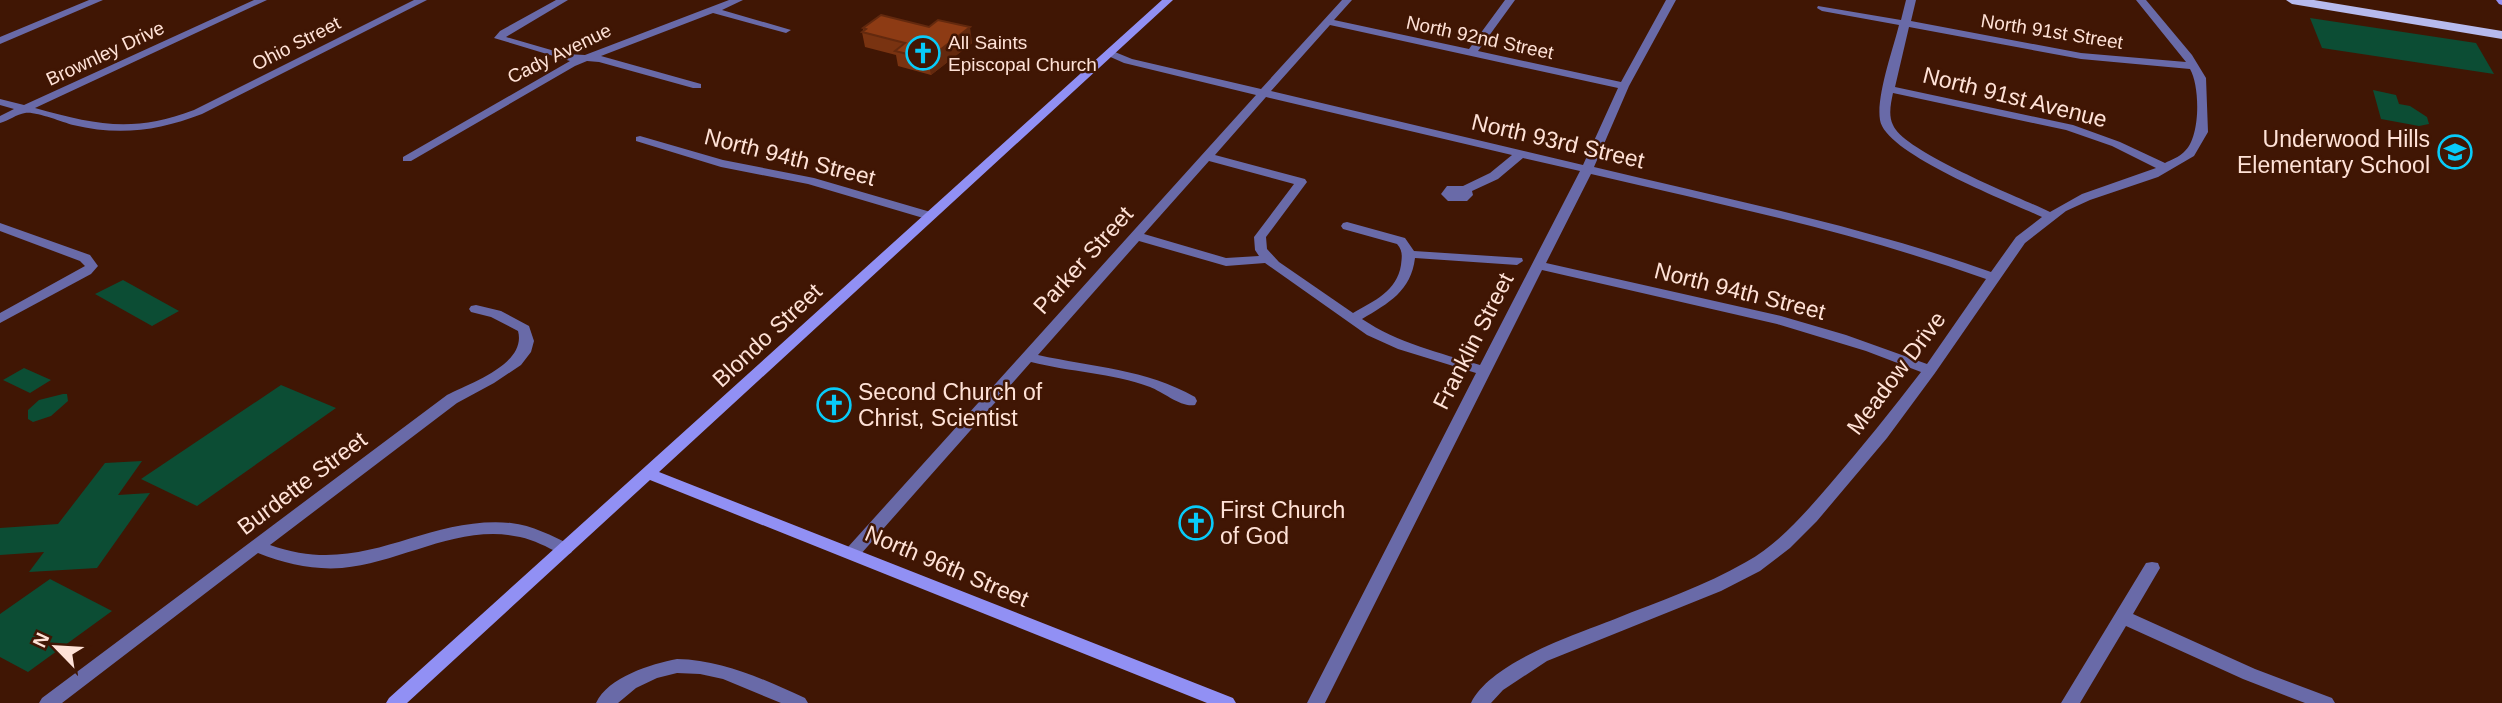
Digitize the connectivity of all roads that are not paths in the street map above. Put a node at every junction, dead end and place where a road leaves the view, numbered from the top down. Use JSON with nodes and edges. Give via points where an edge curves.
{"nodes":[{"id":1,"x":98,"y":0,"type":"edge"},
{"id":2,"x":262,"y":0,"type":"edge"},
{"id":3,"x":422,"y":0,"type":"edge"},
{"id":4,"x":563,"y":0,"type":"edge"},
{"id":5,"x":738,"y":0,"type":"edge"},
{"id":6,"x":1168,"y":0,"type":"edge"},
{"id":7,"x":1348,"y":0,"type":"edge"},
{"id":8,"x":1510,"y":0,"type":"edge"},
{"id":9,"x":1671,"y":0,"type":"edge"},
{"id":10,"x":1911,"y":0,"type":"edge"},
{"id":11,"x":2141,"y":0,"type":"edge"},
{"id":12,"x":2292,"y":0,"type":"edge"},
{"id":13,"x":2337,"y":0,"type":"edge"},
{"id":14,"x":1822,"y":8,"type":"dead end"},
{"id":15,"x":712,"y":10,"type":"junction"},
{"id":16,"x":1328,"y":22,"type":"junction"},
{"id":17,"x":1905,"y":24,"type":"junction"},
{"id":18,"x":2502,"y":28,"type":"edge"},
{"id":19,"x":786,"y":30,"type":"dead end"},
{"id":20,"x":2502,"y":35,"type":"edge"},
{"id":21,"x":0,"y":41,"type":"edge"},
{"id":22,"x":1110,"y":53,"type":"junction"},
{"id":23,"x":1472,"y":53,"type":"junction"},
{"id":24,"x":583,"y":58,"type":"junction"},
{"id":25,"x":2194,"y":65,"type":"junction"},
{"id":26,"x":697,"y":86,"type":"dead end"},
{"id":27,"x":1624,"y":86,"type":"junction"},
{"id":28,"x":1890,"y":89,"type":"junction"},
{"id":29,"x":1265,"y":93,"type":"junction"},
{"id":30,"x":0,"y":102,"type":"edge"},
{"id":31,"x":26,"y":108,"type":"junction"},
{"id":32,"x":0,"y":120,"type":"edge"},
{"id":33,"x":640,"y":139,"type":"dead end"},
{"id":34,"x":1521,"y":154,"type":"junction"},
{"id":35,"x":1207,"y":157,"type":"junction"},
{"id":36,"x":407,"y":159,"type":"dead end"},
{"id":37,"x":2166,"y":168,"type":"junction"},
{"id":38,"x":1587,"y":169,"type":"junction"},
{"id":39,"x":1465,"y":190,"type":"dead end"},
{"id":40,"x":930,"y":216,"type":"junction"},
{"id":41,"x":2049,"y":216,"type":"junction"},
{"id":42,"x":1347,"y":226,"type":"dead end"},
{"id":43,"x":0,"y":227,"type":"edge"},
{"id":44,"x":1136,"y":236,"type":"junction"},
{"id":45,"x":1408,"y":254,"type":"junction"},
{"id":46,"x":1268,"y":259,"type":"junction"},
{"id":47,"x":1517,"y":261,"type":"dead end"},
{"id":48,"x":1536,"y":265,"type":"junction"},
{"id":49,"x":1994,"y":277,"type":"junction"},
{"id":50,"x":476,"y":309,"type":"dead end"},
{"id":51,"x":0,"y":319,"type":"edge"},
{"id":52,"x":1352,"y":319,"type":"junction"},
{"id":53,"x":1028,"y":357,"type":"junction"},
{"id":54,"x":1930,"y":370,"type":"junction"},
{"id":55,"x":1484,"y":371,"type":"junction"},
{"id":56,"x":1191,"y":401,"type":"dead end"},
{"id":57,"x":649,"y":474,"type":"junction"},
{"id":58,"x":256,"y":546,"type":"junction"},
{"id":59,"x":565,"y":549,"type":"junction"},
{"id":60,"x":854,"y":551,"type":"junction"},
{"id":61,"x":2152,"y":568,"type":"dead end"},
{"id":62,"x":2123,"y":617,"type":"junction"},
{"id":63,"x":48,"y":703,"type":"edge"},
{"id":64,"x":395,"y":703,"type":"edge"},
{"id":65,"x":605,"y":703,"type":"edge"},
{"id":66,"x":799,"y":703,"type":"edge"},
{"id":67,"x":1227,"y":703,"type":"edge"},
{"id":68,"x":1316,"y":703,"type":"edge"},
{"id":69,"x":1480,"y":703,"type":"edge"},
{"id":70,"x":2070,"y":703,"type":"edge"},
{"id":71,"x":2326,"y":703,"type":"edge"}],
"edges":[{"from":1,"to":21,"type":"street"},
{"from":2,"to":31,"type":"street","name":"Brownley Drive"},
{"from":3,"to":31,"type":"street","name":"Ohio Street","via":[[160,127],[126,131]]},
{"from":4,"to":24,"type":"street","via":[[500,35],[501,40]]},
{"from":5,"to":15,"type":"street","name":"Cady Avenue"},
{"from":6,"to":22,"type":"main road","name":"Blondo Street"},
{"from":7,"to":16,"type":"street","name":"Parker Street"},
{"from":8,"to":23,"type":"street"},
{"from":9,"to":27,"type":"street","name":"Franklin Street"},
{"from":10,"to":17,"type":"street"},
{"from":11,"to":25,"type":"street","name":"Meadow Drive"},
{"from":12,"to":20,"type":"main road"},
{"from":13,"to":18,"type":"main road"},
{"from":14,"to":17,"type":"street","name":"North 91st Street"},
{"from":15,"to":19,"type":"street"},
{"from":15,"to":24,"type":"street","name":"Cady Avenue"},
{"from":16,"to":23,"type":"street","name":"North 92nd Street"},
{"from":16,"to":29,"type":"street","name":"Parker Street"},
{"from":17,"to":25,"type":"street","name":"North 91st Street","via":[[2081,56]]},
{"from":17,"to":28,"type":"street"},
{"from":22,"to":29,"type":"street","name":"North 93rd Street"},
{"from":22,"to":40,"type":"main road","name":"Blondo Street"},
{"from":23,"to":27,"type":"street","name":"North 92nd Street"},
{"from":24,"to":26,"type":"street"},
{"from":24,"to":36,"type":"street","name":"Cady Avenue"},
{"from":25,"to":37,"type":"street","name":"Meadow Drive","via":[[2201,80],[2202,132],[2190,154]]},
{"from":27,"to":38,"type":"street","name":"Franklin Street"},
{"from":28,"to":37,"type":"street","name":"North 91st Avenue","via":[[2069,127]]},
{"from":28,"to":41,"type":"street","via":[[1885,120],[1905,146]]},
{"from":29,"to":34,"type":"street","name":"North 93rd Street"},
{"from":29,"to":35,"type":"street","name":"Parker Street"},
{"from":30,"to":31,"type":"street"},
{"from":31,"to":32,"type":"street","name":"Brownley Drive"},
{"from":33,"to":40,"type":"street","name":"North 94th Street","via":[[721,163],[810,180]]},
{"from":34,"to":38,"type":"street","name":"North 93rd Street"},
{"from":34,"to":39,"type":"street","via":[[1494,176]]},
{"from":35,"to":44,"type":"street","name":"Parker Street"},
{"from":35,"to":46,"type":"street","via":[[1301,182],[1260,237],[1261,250]]},
{"from":37,"to":41,"type":"street","name":"Meadow Drive","via":[[2086,197]]},
{"from":38,"to":48,"type":"street","name":"Franklin Street"},
{"from":38,"to":49,"type":"street","name":"North 93rd Street","via":[[1879,239]]},
{"from":40,"to":57,"type":"main road","name":"Blondo Street"},
{"from":41,"to":49,"type":"street","name":"Meadow Drive","via":[[2020,240]]},
{"from":42,"to":45,"type":"street","via":[[1401,241]]},
{"from":43,"to":51,"type":"street","via":[[91,261],[90,269]]},
{"from":44,"to":46,"type":"street","via":[[1226,262]]},
{"from":44,"to":53,"type":"street","name":"Parker Street"},
{"from":45,"to":47,"type":"street"},
{"from":45,"to":52,"type":"street","via":[[1408,275],[1401,287]]},
{"from":46,"to":52,"type":"street"},
{"from":48,"to":54,"type":"street","name":"North 94th Street","via":[[1807,328]]},
{"from":48,"to":55,"type":"street","name":"Franklin Street"},
{"from":49,"to":54,"type":"street","name":"Meadow Drive"},
{"from":50,"to":58,"type":"street","name":"Burdette Street","via":[[524,329],[529,341],[522,356],[452,399]]},
{"from":52,"to":55,"type":"street","via":[[1390,341]]},
{"from":53,"to":56,"type":"street","via":[[1152,381]]},
{"from":53,"to":60,"type":"street","name":"Parker Street"},
{"from":54,"to":69,"type":"street","name":"Meadow Drive","via":[[1873,444],[1784,544],[1715,586],[1541,656],[1497,685]]},
{"from":55,"to":68,"type":"street","name":"Franklin Street"},
{"from":57,"to":59,"type":"main road","name":"Blondo Street"},
{"from":57,"to":60,"type":"main road","name":"North 96th Street"},
{"from":58,"to":59,"type":"street","via":[[296,560],[329,563],[495,528],[522,531]]},
{"from":58,"to":63,"type":"street","name":"Burdette Street"},
{"from":59,"to":64,"type":"main road","name":"Blondo Street"},
{"from":60,"to":67,"type":"main road","name":"North 96th Street"},
{"from":61,"to":62,"type":"street"},
{"from":62,"to":70,"type":"street"},
{"from":62,"to":71,"type":"street"},
{"from":65,"to":66,"type":"street","via":[[625,686],[663,669],[695,665],[720,669]]}]}
